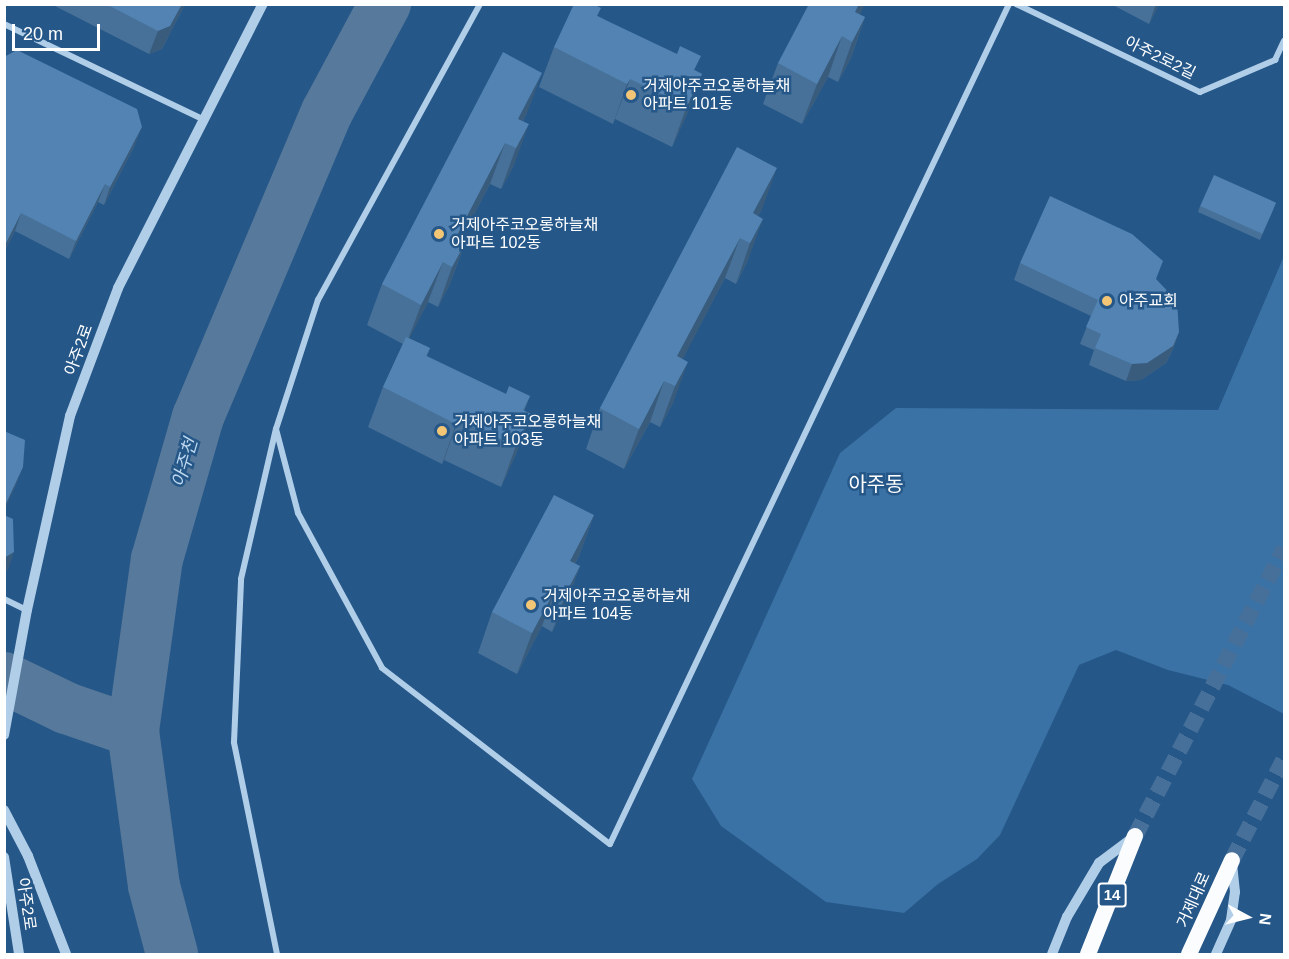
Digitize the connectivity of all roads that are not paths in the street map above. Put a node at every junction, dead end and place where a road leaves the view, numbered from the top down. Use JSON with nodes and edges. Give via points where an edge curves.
{"nodes":[{"id":1,"x":264,"y":4,"type":"edge"},
{"id":2,"x":480,"y":4,"type":"edge"},
{"id":3,"x":1009,"y":4,"type":"edge"},
{"id":4,"x":1017,"y":4,"type":"edge"},
{"id":5,"x":4,"y":24,"type":"edge"},
{"id":6,"x":1284,"y":41,"type":"edge"},
{"id":7,"x":202,"y":119,"type":"junction"},
{"id":8,"x":276,"y":429,"type":"junction"},
{"id":9,"x":4,"y":599,"type":"edge"},
{"id":10,"x":27,"y":610,"type":"junction"},
{"id":11,"x":4,"y":735,"type":"edge"},
{"id":12,"x":4,"y":810,"type":"edge"},
{"id":13,"x":1135,"y":836,"type":"joint"},
{"id":14,"x":4,"y":857,"type":"edge"},
{"id":15,"x":1232,"y":860,"type":"joint"},
{"id":16,"x":19,"y":954,"type":"edge"},
{"id":17,"x":66,"y":954,"type":"edge"},
{"id":18,"x":278,"y":954,"type":"edge"},
{"id":19,"x":1052,"y":954,"type":"edge"},
{"id":20,"x":1088,"y":954,"type":"edge"},
{"id":21,"x":1189,"y":954,"type":"edge"},
{"id":22,"x":1216,"y":954,"type":"edge"}],
"edges":[{"from":1,"to":7,"type":"street","name":"아주2로"},
{"from":2,"to":8,"type":"street","via":[[318,300]]},
{"from":3,"to":8,"type":"street","via":[[610,844],[382,668],[298,513]]},
{"from":4,"to":6,"type":"street","name":"아주2로2길","via":[[1200,92],[1275,60]]},
{"from":5,"to":7,"type":"street"},
{"from":7,"to":10,"type":"street","name":"아주2로","via":[[118,288],[70,416]]},
{"from":8,"to":18,"type":"street","via":[[241,579],[234,742]]},
{"from":9,"to":10,"type":"street"},
{"from":10,"to":11,"type":"street","name":"아주2로"},
{"from":12,"to":17,"type":"street","via":[[28,856]]},
{"from":13,"to":19,"type":"street","via":[[1099,863],[1067,917]]},
{"from":13,"to":20,"type":"highway","number":"14"},
{"from":14,"to":16,"type":"street","name":"아주2로"},
{"from":15,"to":21,"type":"highway","name":"거제대로"},
{"from":15,"to":22,"type":"street","via":[[1236,892],[1231,920]]}]}
